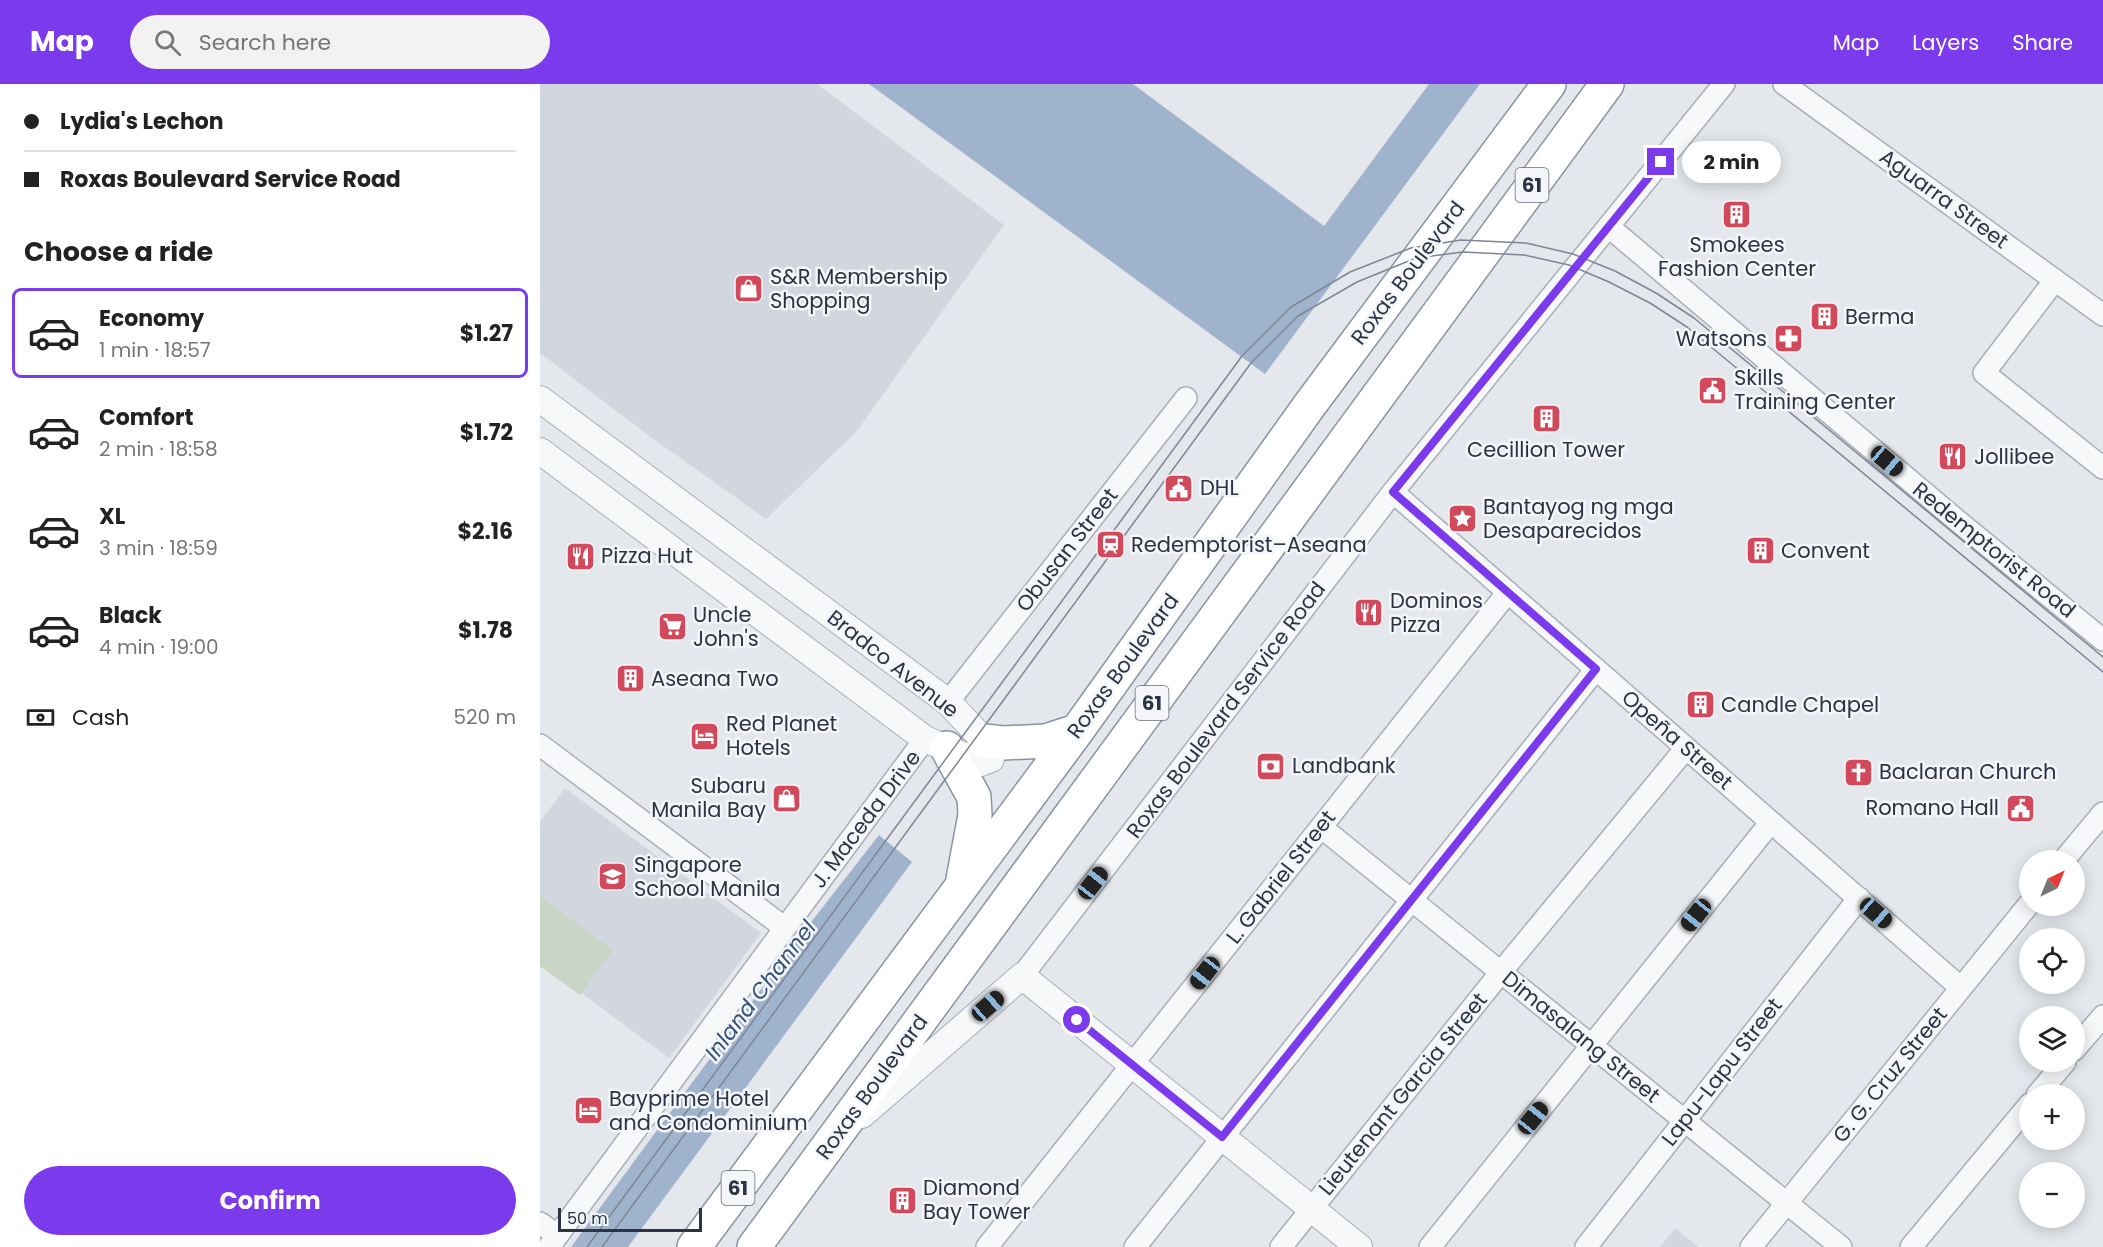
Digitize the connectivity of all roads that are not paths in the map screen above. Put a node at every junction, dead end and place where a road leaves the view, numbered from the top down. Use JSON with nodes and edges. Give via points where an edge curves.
{"nodes":[{"id":1,"x":1549,"y":84,"type":"edge"},
{"id":2,"x":1607,"y":84,"type":"edge"},
{"id":3,"x":1724,"y":84,"type":"edge"},
{"id":4,"x":1784,"y":84,"type":"edge"},
{"id":5,"x":1609,"y":227,"type":"junction"},
{"id":6,"x":2055,"y":280,"type":"junction"},
{"id":7,"x":2103,"y":315,"type":"edge"},
{"id":8,"x":1186,"y":398,"type":"dead end"},
{"id":9,"x":540,"y":399,"type":"edge"},
{"id":10,"x":543,"y":461,"type":"edge"},
{"id":11,"x":2103,"y":468,"type":"edge"},
{"id":12,"x":1393,"y":492,"type":"junction"},
{"id":13,"x":1508,"y":592,"type":"junction"},
{"id":14,"x":2103,"y":640,"type":"edge"},
{"id":15,"x":1596,"y":669,"type":"junction"},
{"id":16,"x":948,"y":702,"type":"junction"},
{"id":17,"x":1077,"y":731,"type":"junction"},
{"id":18,"x":984,"y":741,"type":"junction"},
{"id":19,"x":936,"y":743,"type":"junction"},
{"id":20,"x":540,"y":745,"type":"edge"},
{"id":21,"x":1686,"y":748,"type":"junction"},
{"id":22,"x":2103,"y":813,"type":"edge"},
{"id":23,"x":1771,"y":822,"type":"junction"},
{"id":24,"x":1321,"y":827,"type":"junction"},
{"id":25,"x":2072,"y":850,"type":"edge"},
{"id":26,"x":961,"y":886,"type":"junction"},
{"id":27,"x":1859,"y":898,"type":"junction"},
{"id":28,"x":1412,"y":901,"type":"junction"},
{"id":29,"x":2019,"y":916,"type":"edge"},
{"id":30,"x":785,"y":928,"type":"junction"},
{"id":31,"x":1501,"y":972,"type":"junction"},
{"id":32,"x":1022,"y":976,"type":"junction"},
{"id":33,"x":1961,"y":988,"type":"junction"},
{"id":34,"x":2103,"y":1016,"type":"edge"},
{"id":35,"x":2085,"y":1037,"type":"edge"},
{"id":36,"x":1591,"y":1045,"type":"junction"},
{"id":37,"x":1132,"y":1065,"type":"junction"},
{"id":38,"x":2057,"y":1072,"type":"edge"},
{"id":39,"x":2046,"y":1084,"type":"edge"},
{"id":40,"x":2019,"y":1117,"type":"edge"},
{"id":41,"x":1685,"y":1120,"type":"junction"},
{"id":42,"x":1222,"y":1137,"type":"junction"},
{"id":43,"x":834,"y":1138,"type":"junction"},
{"id":44,"x":1786,"y":1202,"type":"junction"},
{"id":45,"x":1312,"y":1209,"type":"junction"},
{"id":46,"x":540,"y":1222,"type":"edge"},
{"id":47,"x":553,"y":1241,"type":"edge"},
{"id":48,"x":694,"y":1247,"type":"edge"},
{"id":49,"x":754,"y":1247,"type":"edge"},
{"id":50,"x":987,"y":1247,"type":"edge"},
{"id":51,"x":1135,"y":1247,"type":"edge"},
{"id":52,"x":1281,"y":1247,"type":"edge"},
{"id":53,"x":1359,"y":1247,"type":"edge"},
{"id":54,"x":1430,"y":1247,"type":"edge"},
{"id":55,"x":1586,"y":1247,"type":"edge"},
{"id":56,"x":1750,"y":1247,"type":"edge"},
{"id":57,"x":1841,"y":1247,"type":"edge"},
{"id":58,"x":1911,"y":1247,"type":"edge"}],
"edges":[{"from":1,"to":17,"type":"highway","name":"Roxas Boulevard","number":"61","via":[[1309,406]]},
{"from":2,"to":43,"type":"highway","name":"Roxas Boulevard","number":"61"},
{"from":3,"to":5,"type":"street","name":"Roxas Boulevard Service Road"},
{"from":4,"to":6,"type":"street","name":"Aguarra Street"},
{"from":5,"to":12,"type":"street","name":"Roxas Boulevard Service Road"},
{"from":5,"to":14,"type":"street","name":"Redemptorist Road"},
{"from":6,"to":7,"type":"street","name":"Aguarra Street"},
{"from":6,"to":11,"type":"street","via":[[1984,373]]},
{"from":8,"to":16,"type":"street","name":"Obusan Street"},
{"from":9,"to":16,"type":"street","name":"Bradco Avenue"},
{"from":10,"to":19,"type":"street","name":"Bradco Avenue"},
{"from":12,"to":13,"type":"street","name":"Opeña Street"},
{"from":12,"to":32,"type":"street","name":"Roxas Boulevard Service Road"},
{"from":13,"to":15,"type":"street","name":"Opeña Street"},
{"from":13,"to":24,"type":"street","name":"L. Gabriel Street"},
{"from":15,"to":21,"type":"street","name":"Opeña Street"},
{"from":15,"to":28,"type":"street"},
{"from":16,"to":18,"type":"street","name":"Bradco Avenue"},
{"from":17,"to":18,"type":"highway","via":[[1046,741]]},
{"from":17,"to":26,"type":"highway","name":"Roxas Boulevard","number":"61"},
{"from":18,"to":19,"type":"street","name":"Bradco Avenue","via":[[992,754],[984,763]]},
{"from":19,"to":26,"type":"highway","via":[[974,797],[975,815]]},
{"from":19,"to":30,"type":"street","name":"J. Maceda Drive"},
{"from":20,"to":30,"type":"street"},
{"from":21,"to":23,"type":"street","name":"Opeña Street"},
{"from":21,"to":31,"type":"street","name":"Lieutenant Garcia Street"},
{"from":22,"to":25,"type":"street"},
{"from":23,"to":27,"type":"street","name":"Opeña Street"},
{"from":23,"to":36,"type":"street"},
{"from":24,"to":28,"type":"street","name":"Dimasalang Street"},
{"from":24,"to":37,"type":"street","name":"L. Gabriel Street"},
{"from":26,"to":48,"type":"highway","name":"Roxas Boulevard","number":"61"},
{"from":27,"to":33,"type":"street","name":"Opeña Street"},
{"from":27,"to":41,"type":"street","name":"Lapu-Lapu Street"},
{"from":28,"to":31,"type":"street","name":"Dimasalang Street"},
{"from":28,"to":42,"type":"street"},
{"from":29,"to":33,"type":"street","name":"G. G. Cruz Street"},
{"from":30,"to":47,"type":"street","name":"J. Maceda Drive"},
{"from":31,"to":36,"type":"street","name":"Dimasalang Street"},
{"from":31,"to":45,"type":"street","name":"Lieutenant Garcia Street"},
{"from":32,"to":37,"type":"street"},
{"from":32,"to":43,"type":"street","name":"Roxas Boulevard Service Road"},
{"from":33,"to":44,"type":"street","name":"G. G. Cruz Street"},
{"from":34,"to":35,"type":"street"},
{"from":36,"to":41,"type":"street","name":"Dimasalang Street"},
{"from":36,"to":54,"type":"street"},
{"from":37,"to":42,"type":"street"},
{"from":37,"to":50,"type":"street","name":"L. Gabriel Street"},
{"from":38,"to":39,"type":"street"},
{"from":40,"to":58,"type":"street"},
{"from":41,"to":44,"type":"street","name":"Dimasalang Street"},
{"from":41,"to":55,"type":"street","name":"Lapu-Lapu Street"},
{"from":42,"to":45,"type":"street"},
{"from":42,"to":51,"type":"street"},
{"from":43,"to":49,"type":"highway","name":"Roxas Boulevard","number":"61"},
{"from":44,"to":56,"type":"street","name":"G. G. Cruz Street"},
{"from":44,"to":57,"type":"street","name":"Dimasalang Street"},
{"from":45,"to":52,"type":"street","name":"Lieutenant Garcia Street"},
{"from":45,"to":53,"type":"street"},
{"from":46,"to":47,"type":"street"}]}
